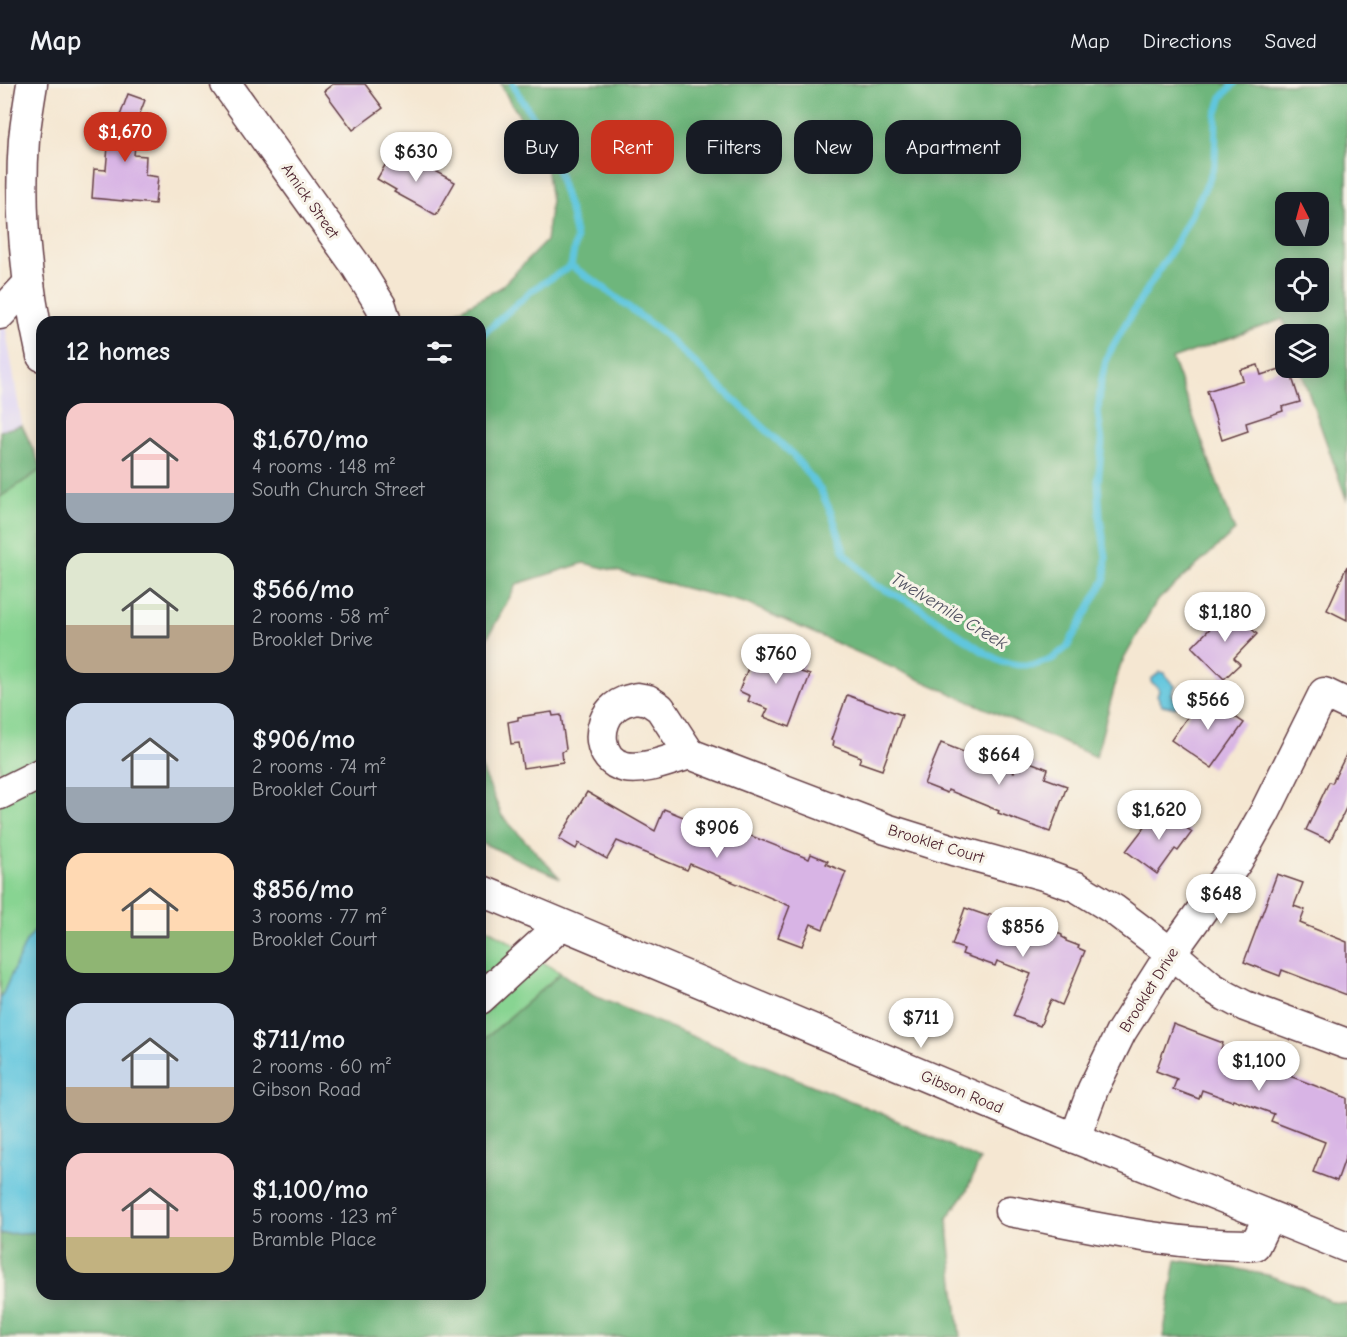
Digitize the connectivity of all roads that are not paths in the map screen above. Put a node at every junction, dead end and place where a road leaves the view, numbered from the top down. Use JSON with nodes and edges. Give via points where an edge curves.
{"nodes":[{"id":1,"x":32,"y":84,"type":"edge"},
{"id":2,"x":226,"y":84,"type":"edge"},
{"id":3,"x":12,"y":224,"type":"edge"},
{"id":4,"x":30,"y":283,"type":"junction"},
{"id":5,"x":0,"y":314,"type":"edge"},
{"id":6,"x":384,"y":316,"type":"edge"},
{"id":7,"x":36,"y":327,"type":"edge"},
{"id":8,"x":1335,"y":698,"type":"edge"},
{"id":9,"x":690,"y":754,"type":"dead end"},
{"id":10,"x":36,"y":776,"type":"edge"},
{"id":11,"x":0,"y":794,"type":"edge"},
{"id":12,"x":486,"y":893,"type":"edge"},
{"id":13,"x":561,"y":925,"type":"junction"},
{"id":14,"x":1171,"y":953,"type":"junction"},
{"id":15,"x":486,"y":994,"type":"edge"},
{"id":16,"x":1347,"y":1044,"type":"edge"},
{"id":17,"x":1075,"y":1138,"type":"junction"},
{"id":18,"x":1010,"y":1211,"type":"dead end"},
{"id":19,"x":1269,"y":1216,"type":"junction"},
{"id":20,"x":1347,"y":1246,"type":"edge"}],
"edges":[{"from":1,"to":3,"type":"street","via":[[22,184]]},
{"from":2,"to":6,"type":"street","name":"Amick Street","via":[[354,264]]},
{"from":3,"to":4,"type":"street"},
{"from":4,"to":5,"type":"street"},
{"from":4,"to":7,"type":"street"},
{"from":8,"to":14,"type":"street","name":"Brooklet Drive","via":[[1248,844]]},
{"from":9,"to":14,"type":"street","name":"Brooklet Court","via":[[886,829],[1077,887]]},
{"from":10,"to":11,"type":"street"},
{"from":12,"to":13,"type":"street","name":"Gibson Road"},
{"from":13,"to":15,"type":"street"},
{"from":13,"to":17,"type":"street","name":"Gibson Road"},
{"from":14,"to":16,"type":"street","name":"Brooklet Court","via":[[1204,982],[1245,1006]]},
{"from":14,"to":17,"type":"street","name":"Brooklet Drive","via":[[1121,1032]]},
{"from":17,"to":19,"type":"street","name":"Gibson Road"},
{"from":18,"to":19,"type":"street","via":[[1135,1235],[1228,1245],[1255,1245]]},
{"from":19,"to":20,"type":"street","name":"Gibson Road"}]}
